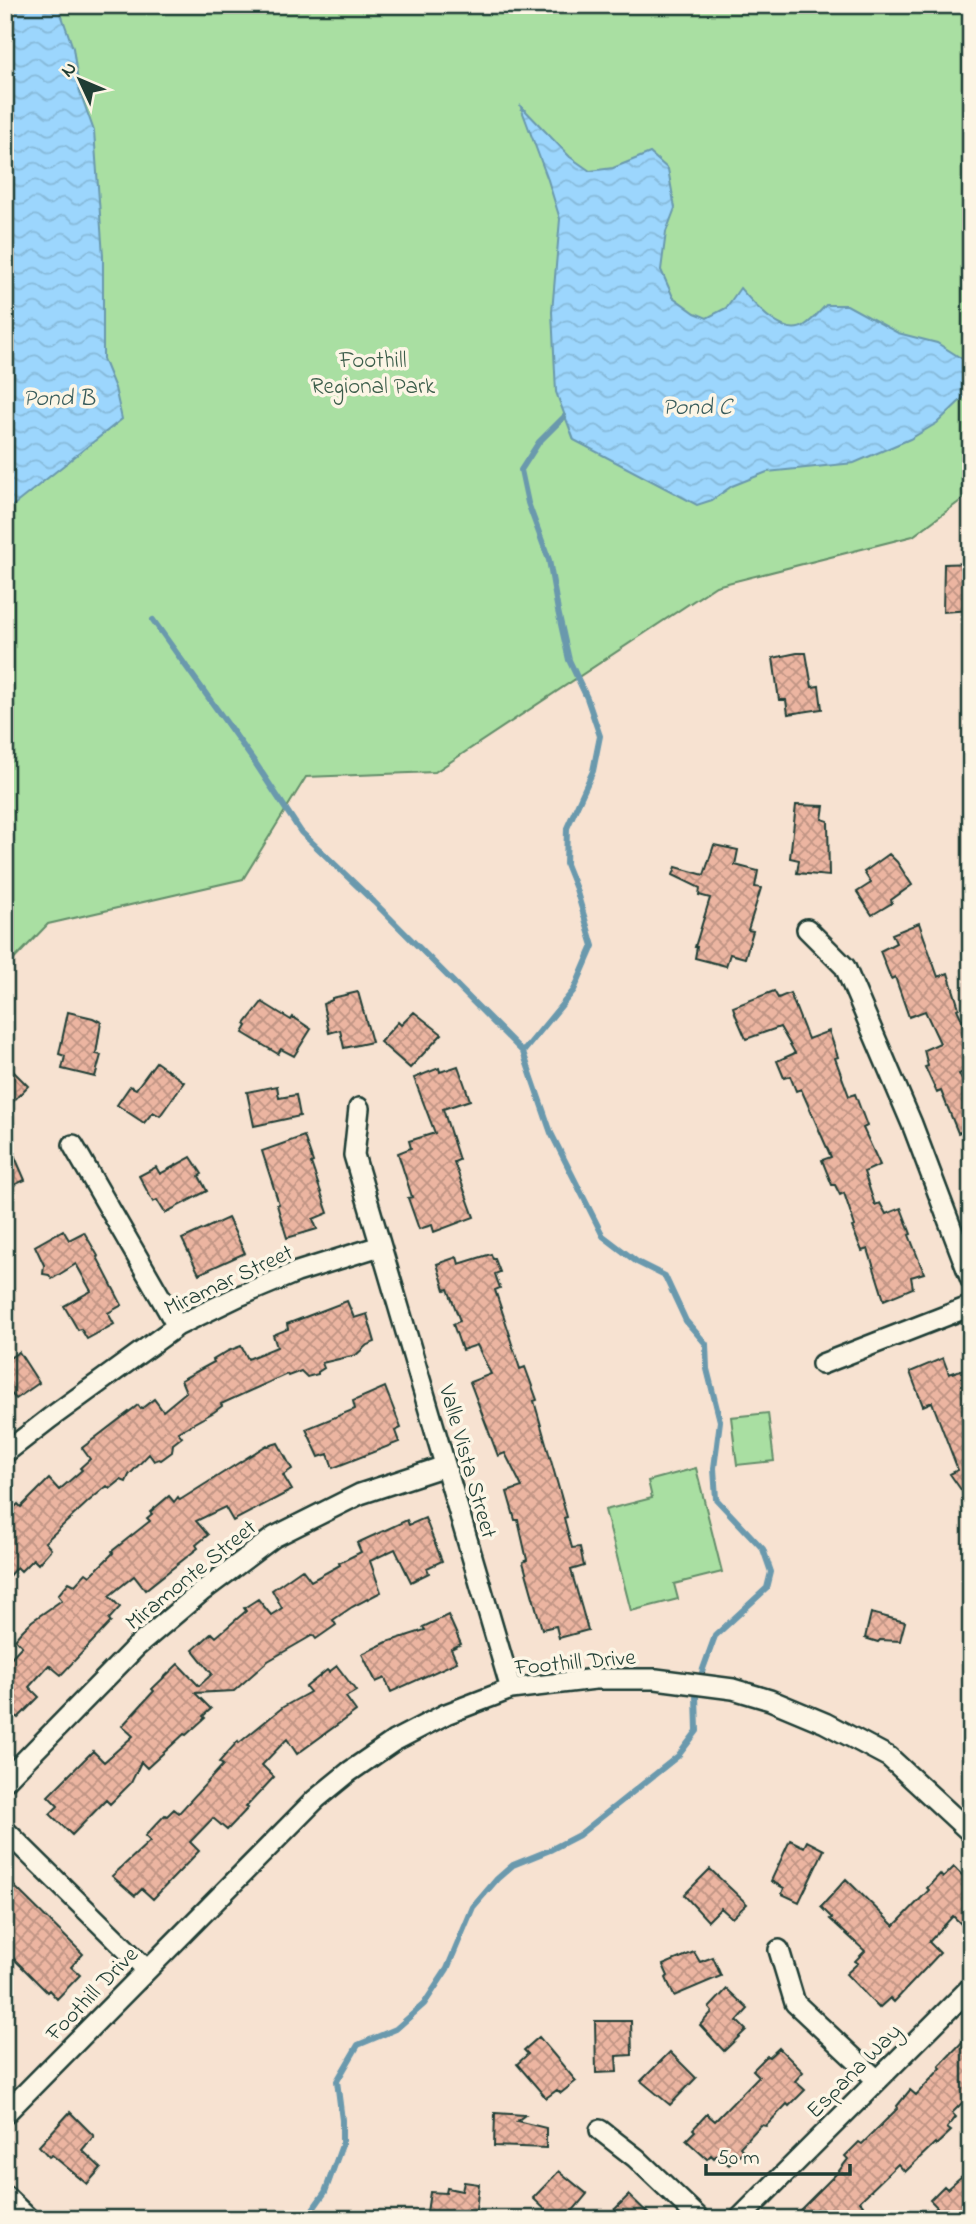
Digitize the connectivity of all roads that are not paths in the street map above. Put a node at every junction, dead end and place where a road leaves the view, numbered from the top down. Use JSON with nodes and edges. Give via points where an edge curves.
{"nodes":[{"id":1,"x":807,"y":929,"type":"dead end"},
{"id":2,"x":359,"y":1108,"type":"dead end"},
{"id":3,"x":73,"y":1145,"type":"dead end"},
{"id":4,"x":380,"y":1246,"type":"junction"},
{"id":5,"x":971,"y":1280,"type":"edge"},
{"id":6,"x":971,"y":1306,"type":"edge"},
{"id":7,"x":177,"y":1326,"type":"junction"},
{"id":8,"x":822,"y":1364,"type":"dead end"},
{"id":9,"x":5,"y":1453,"type":"edge"},
{"id":10,"x":445,"y":1466,"type":"junction"},
{"id":11,"x":511,"y":1689,"type":"junction"},
{"id":12,"x":5,"y":1781,"type":"edge"},
{"id":13,"x":5,"y":1830,"type":"edge"},
{"id":14,"x":971,"y":1833,"type":"edge"},
{"id":15,"x":779,"y":1951,"type":"dead end"},
{"id":16,"x":147,"y":1970,"type":"junction"},
{"id":17,"x":971,"y":1987,"type":"edge"},
{"id":18,"x":877,"y":2080,"type":"junction"},
{"id":19,"x":5,"y":2114,"type":"edge"},
{"id":20,"x":600,"y":2130,"type":"dead end"},
{"id":21,"x":5,"y":2196,"type":"edge"},
{"id":22,"x":29,"y":2219,"type":"edge"},
{"id":23,"x":700,"y":2219,"type":"edge"},
{"id":24,"x":739,"y":2219,"type":"edge"}],
"edges":[{"from":1,"to":5,"type":"street","via":[[845,967],[912,1124]]},
{"from":2,"to":4,"type":"street","name":"Valle Vista Street","via":[[354,1155]]},
{"from":3,"to":7,"type":"street"},
{"from":4,"to":7,"type":"street","name":"Miramar Street","via":[[297,1272]]},
{"from":4,"to":10,"type":"street","name":"Valle Vista Street"},
{"from":6,"to":8,"type":"street"},
{"from":7,"to":9,"type":"street","name":"Miramar Street"},
{"from":10,"to":11,"type":"street","name":"Valle Vista Street"},
{"from":10,"to":12,"type":"street","name":"Miramonte Street","via":[[360,1494],[274,1537],[136,1647]]},
{"from":11,"to":14,"type":"street","name":"Foothill Drive","via":[[596,1679],[656,1679],[752,1694],[825,1723],[889,1756]]},
{"from":11,"to":16,"type":"street","name":"Foothill Drive","via":[[446,1714],[394,1741],[349,1772],[316,1799]]},
{"from":13,"to":16,"type":"street"},
{"from":15,"to":18,"type":"street","via":[[796,2003]]},
{"from":16,"to":19,"type":"street","name":"Foothill Drive"},
{"from":17,"to":18,"type":"street","name":"Espana Way"},
{"from":18,"to":24,"type":"street","name":"Espana Way"},
{"from":20,"to":23,"type":"street"},
{"from":21,"to":22,"type":"street"}]}
